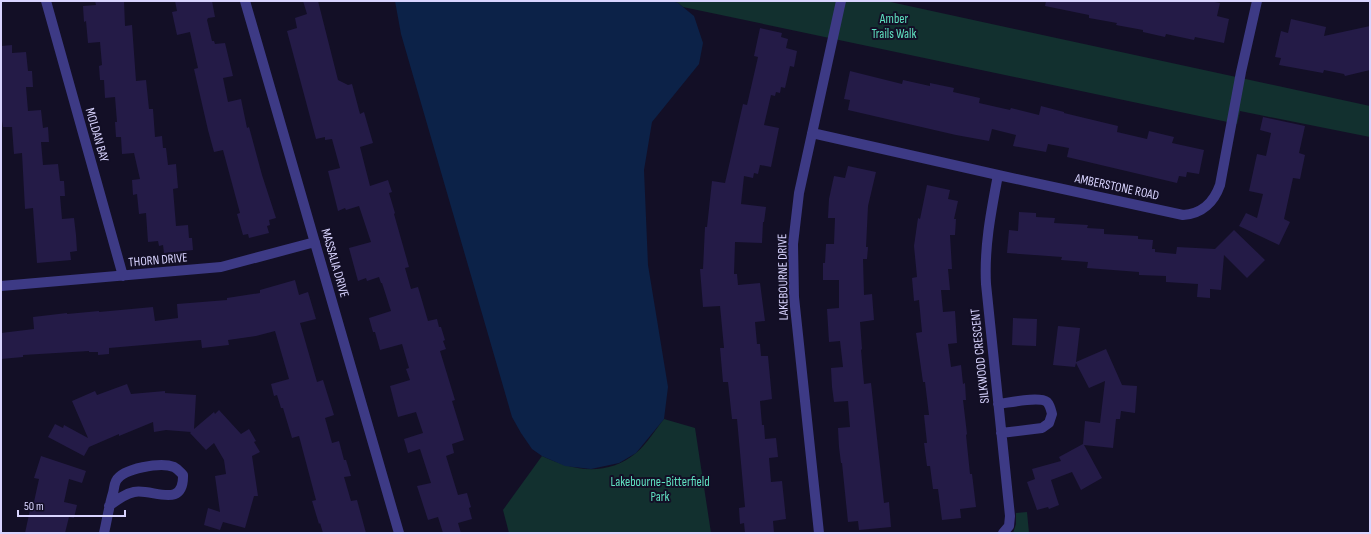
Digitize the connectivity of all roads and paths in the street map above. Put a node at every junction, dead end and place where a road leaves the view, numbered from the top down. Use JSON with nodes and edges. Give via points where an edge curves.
{"nodes":[{"id":1,"x":46,"y":1,"type":"edge"},
{"id":2,"x":245,"y":1,"type":"edge"},
{"id":3,"x":841,"y":1,"type":"edge"},
{"id":4,"x":1257,"y":1,"type":"edge"},
{"id":5,"x":812,"y":133,"type":"junction"},
{"id":6,"x":998,"y":175,"type":"junction"},
{"id":7,"x":315,"y":242,"type":"junction"},
{"id":8,"x":123,"y":276,"type":"junction"},
{"id":9,"x":1,"y":286,"type":"edge"},
{"id":10,"x":998,"y":404,"type":"junction"},
{"id":11,"x":1001,"y":433,"type":"junction"},
{"id":12,"x":109,"y":506,"type":"junction"},
{"id":13,"x":104,"y":533,"type":"edge"},
{"id":14,"x":399,"y":533,"type":"edge"},
{"id":15,"x":819,"y":533,"type":"edge"},
{"id":16,"x":1003,"y":533,"type":"edge"}],
"edges":[{"from":1,"to":8,"type":"street","name":"MOLDAN BAY"},
{"from":2,"to":7,"type":"street","name":"MASSALIA DRIVE"},
{"from":3,"to":5,"type":"street","name":"LAKEBOURNE DRIVE"},
{"from":4,"to":6,"type":"street","name":"AMBERSTONE ROAD","via":[[1240,72],[1220,185],[1215,197],[1206,207],[1183,215]]},
{"from":5,"to":6,"type":"street","name":"AMBERSTONE ROAD"},
{"from":5,"to":15,"type":"street","name":"LAKEBOURNE DRIVE","via":[[799,193],[793,244],[794,297]]},
{"from":6,"to":10,"type":"street","name":"SILKWOOD CRESCENT","via":[[987,232],[985,265]]},
{"from":7,"to":8,"type":"street","name":"THORN DRIVE","via":[[221,267]]},
{"from":7,"to":14,"type":"street","name":"MASSALIA DRIVE"},
{"from":8,"to":9,"type":"street","name":"THORN DRIVE"},
{"from":10,"to":11,"type":"street","name":"SILKWOOD CRESCENT"},
{"from":10,"to":11,"type":"street","via":[[1042,400],[1048,404],[1052,414],[1049,423],[1042,428]]},
{"from":11,"to":16,"type":"street","name":"SILKWOOD CRESCENT","via":[[1010,516],[1009,526]]},
{"from":12,"to":12,"type":"street","via":[[123,496],[135,492],[171,496],[182,486],[183,475],[176,467],[170,466],[145,467],[128,472],[121,475],[116,482]]},
{"from":12,"to":13,"type":"street"}]}
